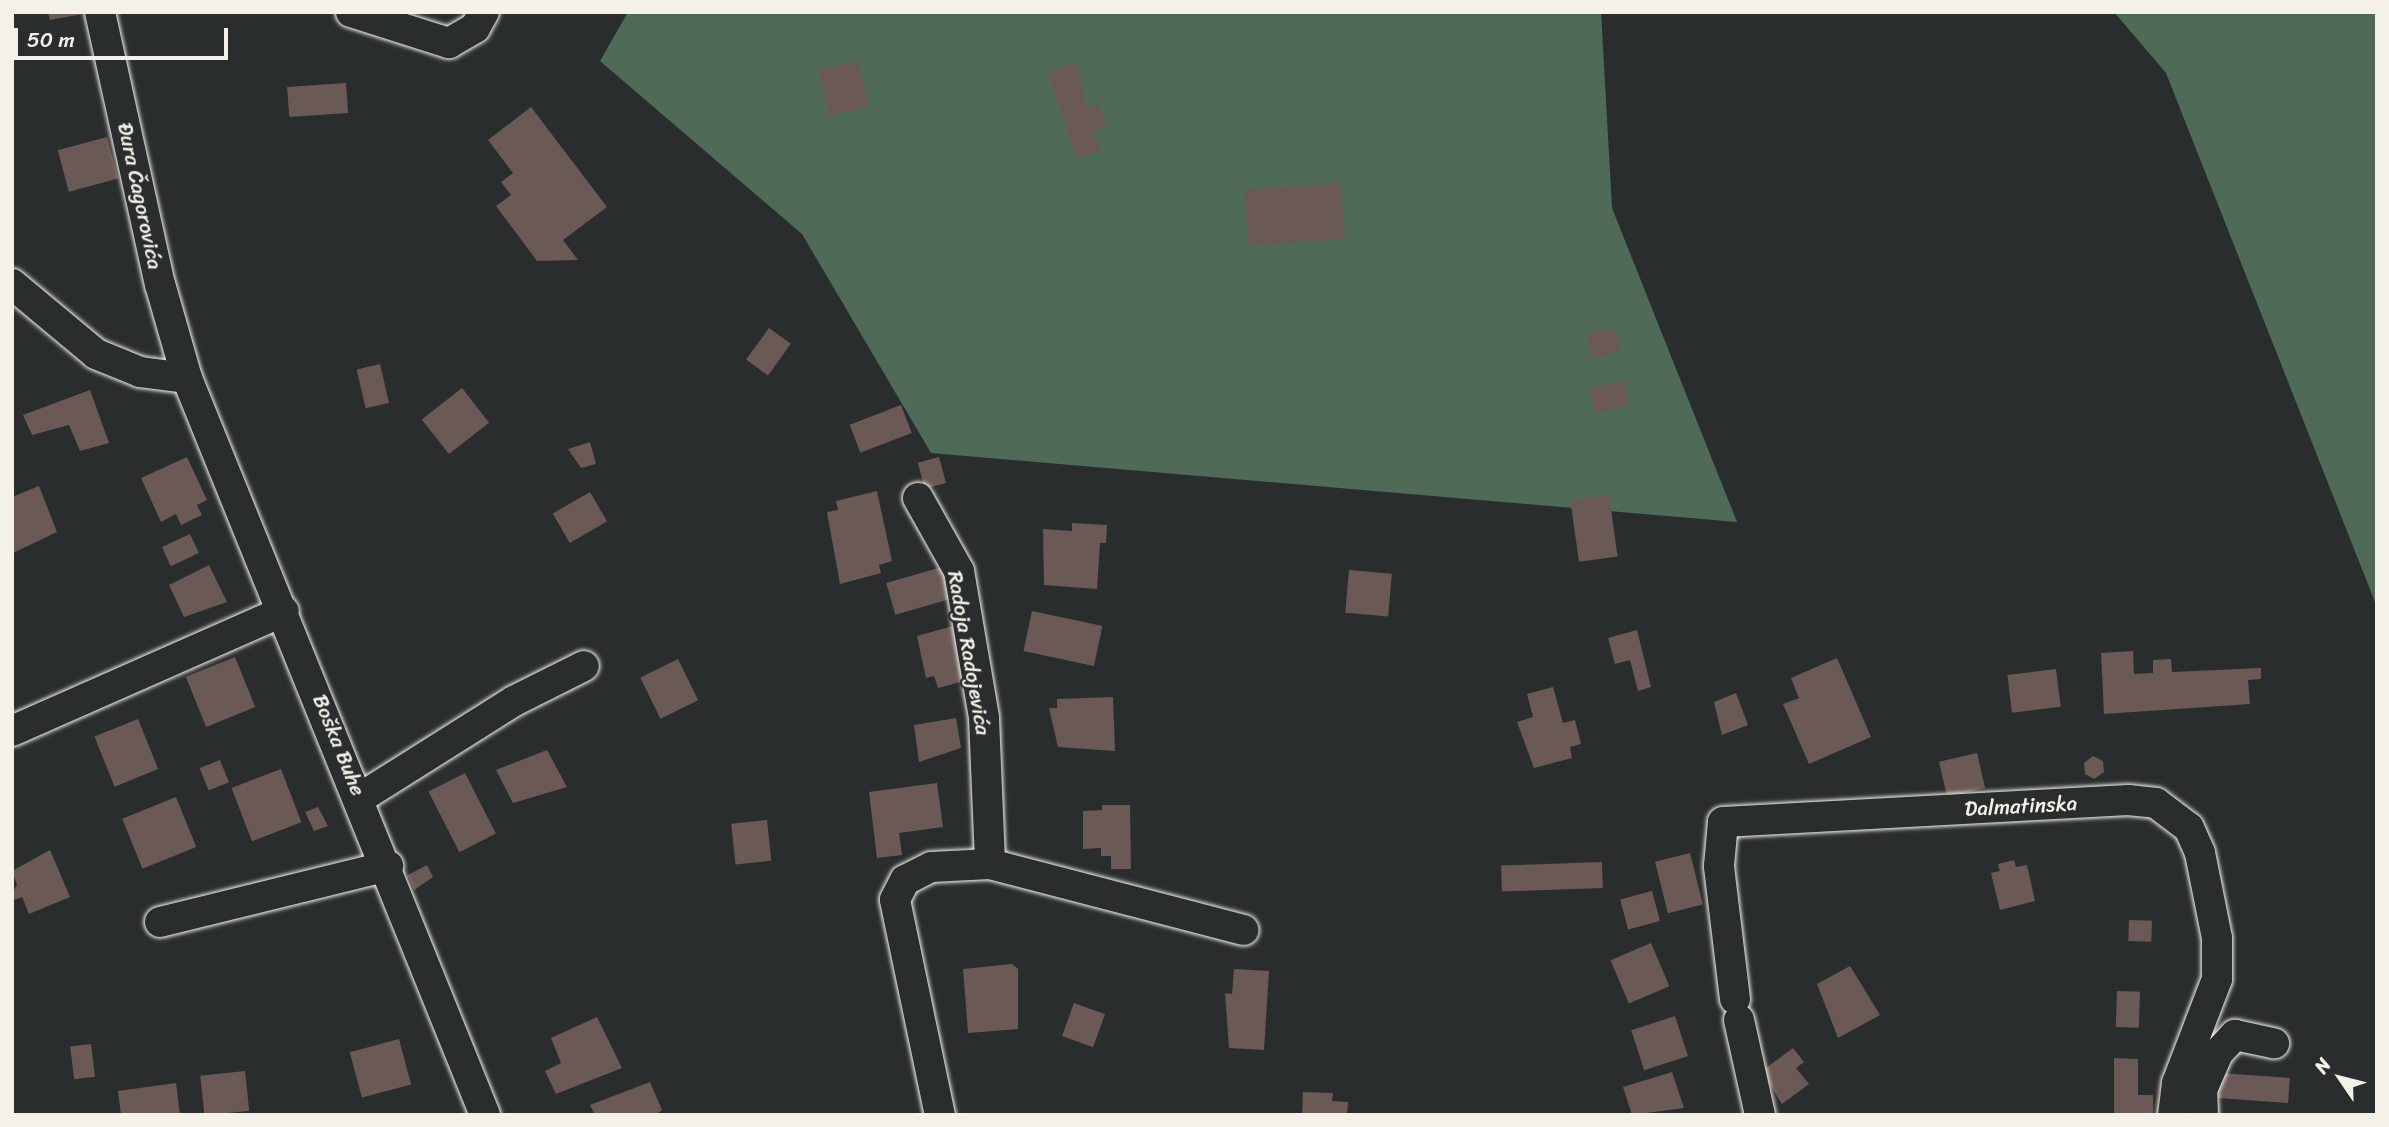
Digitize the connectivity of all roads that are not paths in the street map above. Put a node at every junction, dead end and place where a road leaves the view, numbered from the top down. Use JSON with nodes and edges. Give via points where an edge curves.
{"nodes":[{"id":1,"x":100,"y":12,"type":"edge"},
{"id":2,"x":351,"y":12,"type":"edge"},
{"id":3,"x":484,"y":12,"type":"edge"},
{"id":4,"x":12,"y":284,"type":"edge"},
{"id":5,"x":187,"y":378,"type":"junction"},
{"id":6,"x":918,"y":498,"type":"dead end"},
{"id":7,"x":284,"y":611,"type":"junction"},
{"id":8,"x":584,"y":666,"type":"dead end"},
{"id":9,"x":12,"y":731,"type":"edge"},
{"id":10,"x":360,"y":798,"type":"junction"},
{"id":11,"x":990,"y":864,"type":"junction"},
{"id":12,"x":388,"y":866,"type":"junction"},
{"id":13,"x":160,"y":922,"type":"dead end"},
{"id":14,"x":1244,"y":930,"type":"dead end"},
{"id":15,"x":2274,"y":1043,"type":"dead end"},
{"id":16,"x":485,"y":1115,"type":"edge"},
{"id":17,"x":940,"y":1115,"type":"edge"},
{"id":18,"x":1760,"y":1115,"type":"edge"},
{"id":19,"x":2173,"y":1115,"type":"edge"},
{"id":20,"x":2203,"y":1115,"type":"edge"}],
"edges":[{"from":1,"to":5,"type":"street","name":"Đura Čagorovića","via":[[160,284]]},
{"from":2,"to":3,"type":"street","via":[[449,43],[475,28]]},
{"from":4,"to":5,"type":"street","via":[[96,354],[141,372]]},
{"from":5,"to":7,"type":"street","name":"Boška Buhe"},
{"from":6,"to":11,"type":"street","name":"Radoja Radojevića","via":[[959,571],[984,718]]},
{"from":7,"to":9,"type":"street"},
{"from":7,"to":10,"type":"street","name":"Boška Buhe"},
{"from":8,"to":10,"type":"street","via":[[514,701]]},
{"from":10,"to":12,"type":"street","name":"Boška Buhe"},
{"from":11,"to":14,"type":"street"},
{"from":11,"to":17,"type":"street","via":[[931,867],[905,880],[895,900]]},
{"from":12,"to":13,"type":"street"},
{"from":12,"to":16,"type":"street","name":"Boška Buhe"},
{"from":15,"to":20,"type":"street","via":[[2235,1035],[2218,1053],[2202,1090]]},
{"from":18,"to":19,"type":"street","name":"Dalmatinska","via":[[1737,1009],[1719,866],[1723,822],[2128,800],[2156,803],[2189,828],[2200,853],[2217,938],[2217,979],[2176,1083]]}]}
